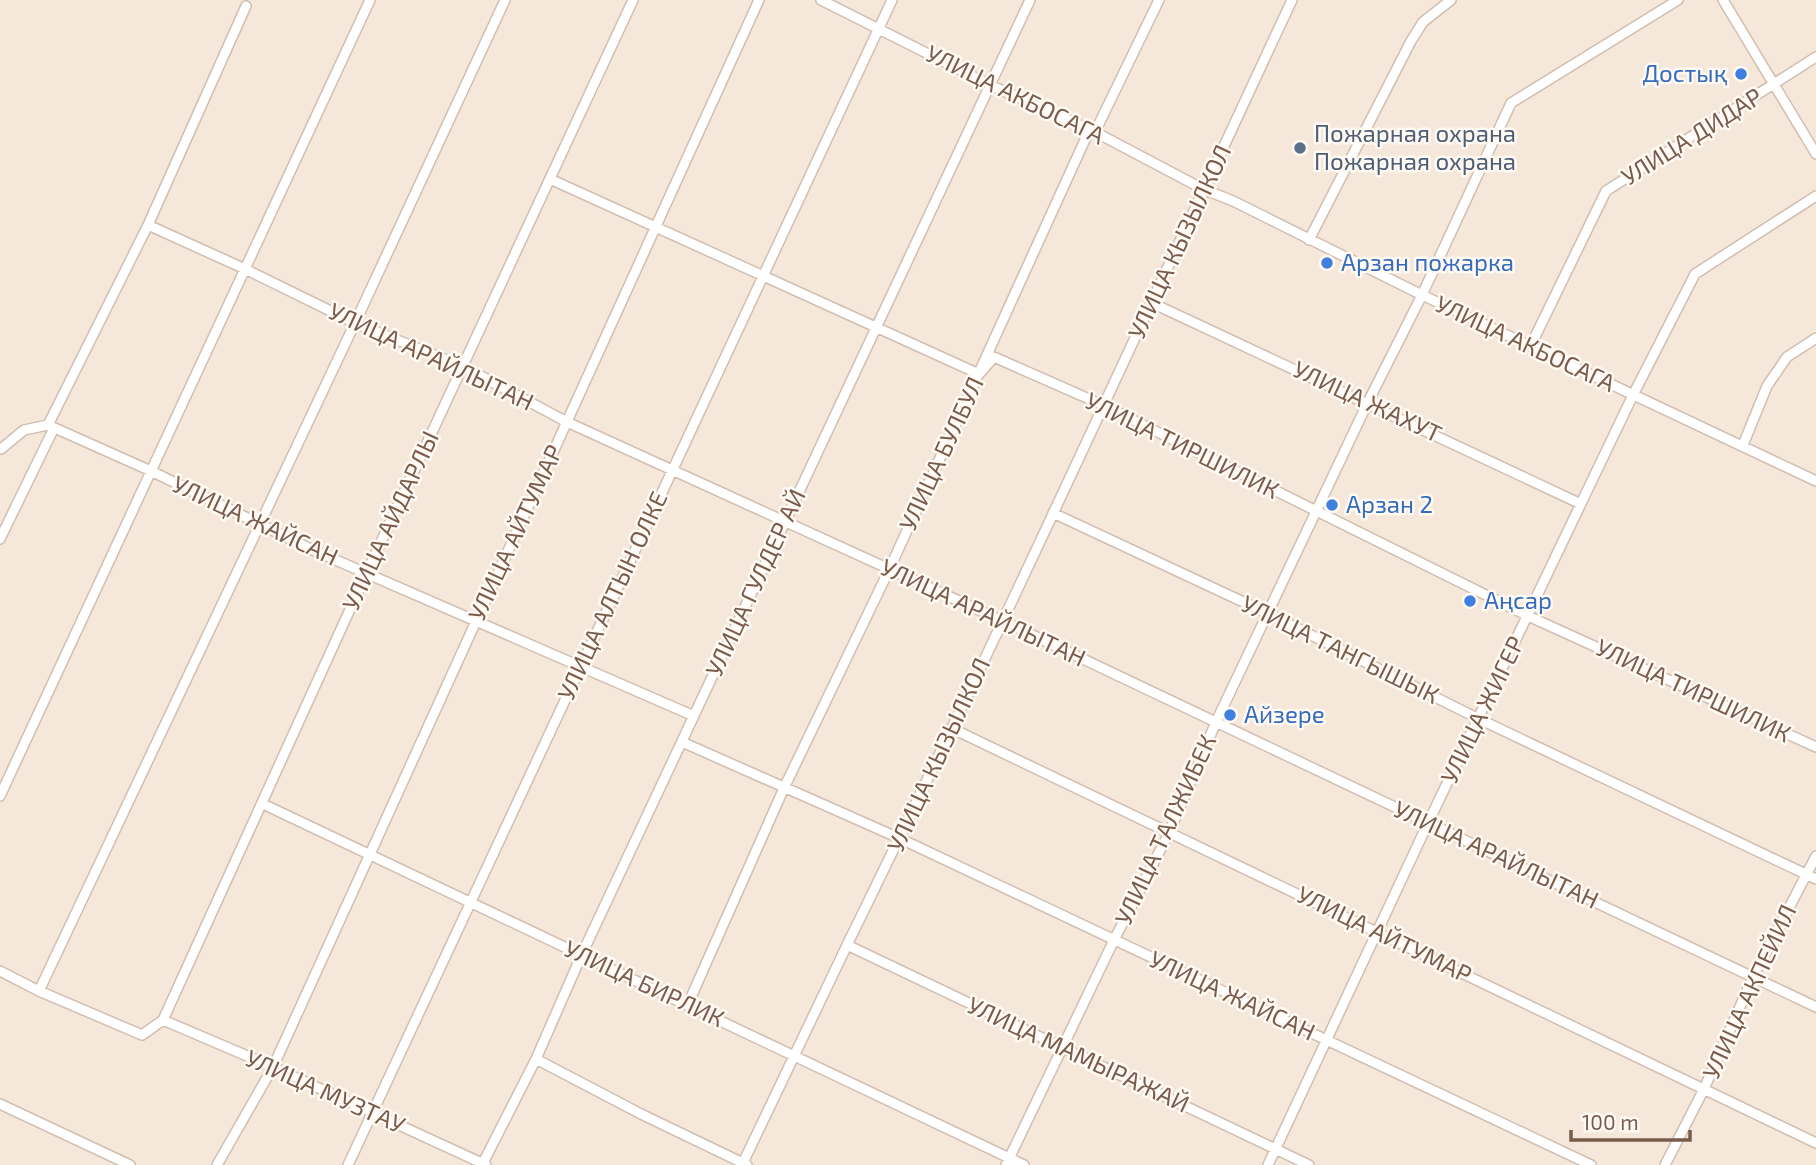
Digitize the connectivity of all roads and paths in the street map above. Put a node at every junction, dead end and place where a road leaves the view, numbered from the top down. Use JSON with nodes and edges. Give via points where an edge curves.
{"nodes":[{"id":1,"x":370,"y":0,"type":"edge"},
{"id":2,"x":505,"y":0,"type":"edge"},
{"id":3,"x":633,"y":0,"type":"edge"},
{"id":4,"x":759,"y":0,"type":"edge"},
{"id":5,"x":821,"y":0,"type":"edge"},
{"id":6,"x":892,"y":0,"type":"edge"},
{"id":7,"x":1030,"y":0,"type":"edge"},
{"id":8,"x":1158,"y":0,"type":"edge"},
{"id":9,"x":1292,"y":0,"type":"edge"},
{"id":10,"x":1451,"y":0,"type":"edge"},
{"id":11,"x":1678,"y":0,"type":"edge"},
{"id":12,"x":1723,"y":0,"type":"edge"},
{"id":13,"x":246,"y":6,"type":"dead end"},
{"id":14,"x":877,"y":28,"type":"junction"},
{"id":15,"x":1816,"y":57,"type":"edge"},
{"id":16,"x":990,"y":85,"type":"junction"},
{"id":17,"x":1773,"y":86,"type":"junction"},
{"id":18,"x":1092,"y":131,"type":"junction"},
{"id":19,"x":1816,"y":154,"type":"edge"},
{"id":20,"x":550,"y":179,"type":"junction"},
{"id":21,"x":1203,"y":189,"type":"junction"},
{"id":22,"x":1816,"y":196,"type":"edge"},
{"id":23,"x":148,"y":225,"type":"junction"},
{"id":24,"x":656,"y":227,"type":"junction"},
{"id":25,"x":1310,"y":240,"type":"junction"},
{"id":26,"x":245,"y":269,"type":"junction"},
{"id":27,"x":762,"y":275,"type":"junction"},
{"id":28,"x":1422,"y":295,"type":"junction"},
{"id":29,"x":1152,"y":303,"type":"junction"},
{"id":30,"x":355,"y":323,"type":"junction"},
{"id":31,"x":877,"y":327,"type":"junction"},
{"id":32,"x":1816,"y":338,"type":"edge"},
{"id":33,"x":1531,"y":345,"type":"junction"},
{"id":34,"x":464,"y":367,"type":"junction"},
{"id":35,"x":979,"y":374,"type":"junction"},
{"id":36,"x":1633,"y":395,"type":"junction"},
{"id":37,"x":1368,"y":402,"type":"junction"},
{"id":38,"x":1105,"y":406,"type":"junction"},
{"id":39,"x":567,"y":422,"type":"junction"},
{"id":40,"x":51,"y":426,"type":"junction"},
{"id":41,"x":1743,"y":446,"type":"junction"},
{"id":42,"x":1,"y":449,"type":"edge"},
{"id":43,"x":151,"y":471,"type":"junction"},
{"id":44,"x":671,"y":471,"type":"junction"},
{"id":45,"x":1816,"y":481,"type":"edge"},
{"id":46,"x":1581,"y":504,"type":"junction"},
{"id":47,"x":1317,"y":512,"type":"junction"},
{"id":48,"x":1053,"y":513,"type":"junction"},
{"id":49,"x":785,"y":523,"type":"junction"},
{"id":50,"x":260,"y":525,"type":"junction"},
{"id":51,"x":0,"y":539,"type":"edge"},
{"id":52,"x":889,"y":570,"type":"junction"},
{"id":53,"x":367,"y":572,"type":"junction"},
{"id":54,"x":1269,"y":614,"type":"junction"},
{"id":55,"x":1528,"y":616,"type":"junction"},
{"id":56,"x":477,"y":620,"type":"junction"},
{"id":57,"x":1003,"y":621,"type":"junction"},
{"id":58,"x":580,"y":666,"type":"junction"},
{"id":59,"x":694,"y":716,"type":"junction"},
{"id":60,"x":1479,"y":719,"type":"junction"},
{"id":61,"x":1216,"y":722,"type":"junction"},
{"id":62,"x":951,"y":728,"type":"junction"},
{"id":63,"x":681,"y":742,"type":"junction"},
{"id":64,"x":1816,"y":747,"type":"edge"},
{"id":65,"x":784,"y":788,"type":"junction"},
{"id":66,"x":0,"y":796,"type":"edge"},
{"id":67,"x":263,"y":804,"type":"junction"},
{"id":68,"x":1428,"y":823,"type":"junction"},
{"id":69,"x":1169,"y":833,"type":"junction"},
{"id":70,"x":901,"y":839,"type":"junction"},
{"id":71,"x":370,"y":854,"type":"junction"},
{"id":72,"x":1816,"y":856,"type":"edge"},
{"id":73,"x":1807,"y":874,"type":"junction"},
{"id":74,"x":1816,"y":879,"type":"edge"},
{"id":75,"x":471,"y":902,"type":"junction"},
{"id":76,"x":1378,"y":931,"type":"junction"},
{"id":77,"x":1115,"y":940,"type":"junction"},
{"id":78,"x":847,"y":945,"type":"junction"},
{"id":79,"x":582,"y":954,"type":"junction"},
{"id":80,"x":0,"y":971,"type":"edge"},
{"id":81,"x":1753,"y":977,"type":"junction"},
{"id":82,"x":39,"y":991,"type":"junction"},
{"id":83,"x":688,"y":1004,"type":"junction"},
{"id":84,"x":1816,"y":1007,"type":"edge"},
{"id":85,"x":163,"y":1020,"type":"junction"},
{"id":86,"x":1326,"y":1040,"type":"junction"},
{"id":87,"x":1062,"y":1049,"type":"junction"},
{"id":88,"x":796,"y":1056,"type":"junction"},
{"id":89,"x":536,"y":1059,"type":"junction"},
{"id":90,"x":273,"y":1067,"type":"junction"},
{"id":91,"x":1704,"y":1089,"type":"junction"},
{"id":92,"x":0,"y":1104,"type":"edge"},
{"id":93,"x":372,"y":1113,"type":"junction"},
{"id":94,"x":1816,"y":1143,"type":"edge"},
{"id":95,"x":1276,"y":1148,"type":"junction"},
{"id":96,"x":1008,"y":1162,"type":"edge"},
{"id":97,"x":483,"y":1164,"type":"edge"},
{"id":98,"x":744,"y":1164,"type":"edge"},
{"id":99,"x":130,"y":1165,"type":"edge"},
{"id":100,"x":217,"y":1165,"type":"edge"},
{"id":101,"x":348,"y":1165,"type":"edge"},
{"id":102,"x":1024,"y":1165,"type":"edge"},
{"id":103,"x":1268,"y":1165,"type":"edge"},
{"id":104,"x":1309,"y":1165,"type":"edge"},
{"id":105,"x":1591,"y":1165,"type":"edge"},
{"id":106,"x":1665,"y":1165,"type":"edge"}],
"edges":[{"from":1,"to":26,"type":"street"},
{"from":2,"to":30,"type":"street"},
{"from":3,"to":20,"type":"street","name":"УЛИЦА АЙДАРЛЫ"},
{"from":4,"to":24,"type":"street","name":"УЛИЦА АЙТУМАР"},
{"from":5,"to":14,"type":"street","name":"УЛИЦА АКБОСАГА"},
{"from":6,"to":14,"type":"street","name":"УЛИЦА АЛТЫН ОЛКЕ"},
{"from":7,"to":16,"type":"street","name":"УЛИЦА ГУЛДЕР АЙ"},
{"from":8,"to":18,"type":"street","name":"УЛИЦА БУЛБУЛ"},
{"from":9,"to":21,"type":"street","name":"УЛИЦА КЫЗЫЛКОЛ"},
{"from":10,"to":25,"type":"street","via":[[1423,22],[1411,41]]},
{"from":11,"to":28,"type":"street","name":"УЛИЦА ТАЛЖИБЕК","via":[[1511,103]]},
{"from":12,"to":17,"type":"street"},
{"from":13,"to":23,"type":"street"},
{"from":14,"to":16,"type":"street","name":"УЛИЦА АКБОСАГА"},
{"from":14,"to":27,"type":"street","name":"УЛИЦА АЛТЫН ОЛКЕ"},
{"from":15,"to":17,"type":"street","name":"УЛИЦА ДИДАР"},
{"from":16,"to":18,"type":"street","name":"УЛИЦА АКБОСАГА"},
{"from":16,"to":31,"type":"street","name":"УЛИЦА ГУЛДЕР АЙ"},
{"from":17,"to":19,"type":"street"},
{"from":17,"to":33,"type":"street","name":"УЛИЦА ДИДАР","via":[[1606,191]]},
{"from":18,"to":21,"type":"street","name":"УЛИЦА АКБОСАГА"},
{"from":18,"to":35,"type":"street","name":"УЛИЦА БУЛБУЛ"},
{"from":20,"to":24,"type":"street"},
{"from":20,"to":34,"type":"street","name":"УЛИЦА АЙДАРЛЫ"},
{"from":21,"to":25,"type":"street","name":"УЛИЦА АКБОСАГА"},
{"from":21,"to":29,"type":"street","name":"УЛИЦА КЫЗЫЛКОЛ"},
{"from":22,"to":36,"type":"street","name":"УЛИЦА ЖИГЕР","via":[[1695,274]]},
{"from":23,"to":26,"type":"street","name":"УЛИЦА АРАЙЛЫТАН"},
{"from":23,"to":40,"type":"street"},
{"from":24,"to":27,"type":"street"},
{"from":24,"to":39,"type":"street","name":"УЛИЦА АЙТУМАР"},
{"from":25,"to":28,"type":"street","name":"УЛИЦА АКБОСАГА"},
{"from":26,"to":30,"type":"street","name":"УЛИЦА АРАЙЛЫТАН"},
{"from":26,"to":43,"type":"street"},
{"from":27,"to":31,"type":"street"},
{"from":27,"to":44,"type":"street","name":"УЛИЦА АЛТЫН ОЛКЕ"},
{"from":28,"to":33,"type":"street","name":"УЛИЦА АКБОСАГА"},
{"from":28,"to":37,"type":"street","name":"УЛИЦА ТАЛЖИБЕК"},
{"from":29,"to":37,"type":"street","name":"УЛИЦА ЖАХУТ"},
{"from":29,"to":38,"type":"street","name":"УЛИЦА КЫЗЫЛКОЛ"},
{"from":30,"to":34,"type":"street","name":"УЛИЦА АРАЙЛЫТАН"},
{"from":30,"to":50,"type":"street"},
{"from":31,"to":35,"type":"street"},
{"from":31,"to":49,"type":"street","name":"УЛИЦА ГУЛДЕР АЙ"},
{"from":32,"to":41,"type":"street","via":[[1787,357],[1767,386]]},
{"from":33,"to":36,"type":"street","name":"УЛИЦА АКБОСАГА"},
{"from":34,"to":39,"type":"street","name":"УЛИЦА АРАЙЛЫТАН"},
{"from":34,"to":53,"type":"street","name":"УЛИЦА АЙДАРЛЫ"},
{"from":35,"to":38,"type":"street","name":"УЛИЦА ТИРШИЛИК","via":[[994,357]]},
{"from":35,"to":52,"type":"street","name":"УЛИЦА БУЛБУЛ"},
{"from":36,"to":41,"type":"street","name":"УЛИЦА АКБОСАГА"},
{"from":36,"to":46,"type":"street","name":"УЛИЦА ЖИГЕР"},
{"from":37,"to":46,"type":"street","name":"УЛИЦА ЖАХУТ"},
{"from":37,"to":47,"type":"street","name":"УЛИЦА ТАЛЖИБЕК"},
{"from":38,"to":47,"type":"street","name":"УЛИЦА ТИРШИЛИК"},
{"from":38,"to":48,"type":"street","name":"УЛИЦА КЫЗЫЛКОЛ"},
{"from":39,"to":44,"type":"street","name":"УЛИЦА АРАЙЛЫТАН"},
{"from":39,"to":56,"type":"street","name":"УЛИЦА АЙТУМАР"},
{"from":40,"to":42,"type":"street","via":[[24,430]]},
{"from":40,"to":43,"type":"street","name":"УЛИЦА ЖАЙСАН"},
{"from":40,"to":51,"type":"street"},
{"from":41,"to":45,"type":"street","name":"УЛИЦА АКБОСАГА"},
{"from":43,"to":50,"type":"street","name":"УЛИЦА ЖАЙСАН"},
{"from":43,"to":66,"type":"street"},
{"from":44,"to":49,"type":"street","name":"УЛИЦА АРАЙЛЫТАН"},
{"from":44,"to":58,"type":"street","name":"УЛИЦА АЛТЫН ОЛКЕ"},
{"from":46,"to":55,"type":"street","name":"УЛИЦА ЖИГЕР"},
{"from":47,"to":54,"type":"street","name":"УЛИЦА ТАЛЖИБЕК"},
{"from":47,"to":55,"type":"street","name":"УЛИЦА ТИРШИЛИК"},
{"from":48,"to":54,"type":"street","name":"УЛИЦА ТАНГЫШЫК"},
{"from":48,"to":57,"type":"street","name":"УЛИЦА КЫЗЫЛКОЛ"},
{"from":49,"to":52,"type":"street","name":"УЛИЦА АРАЙЛЫТАН"},
{"from":49,"to":59,"type":"street","name":"УЛИЦА ГУЛДЕР АЙ"},
{"from":50,"to":53,"type":"street","name":"УЛИЦА ЖАЙСАН"},
{"from":50,"to":82,"type":"street"},
{"from":52,"to":57,"type":"street","name":"УЛИЦА АРАЙЛЫТАН"},
{"from":52,"to":65,"type":"street","name":"УЛИЦА БУЛБУЛ"},
{"from":53,"to":56,"type":"street","name":"УЛИЦА ЖАЙСАН"},
{"from":53,"to":67,"type":"street","name":"УЛИЦА АЙДАРЛЫ"},
{"from":54,"to":60,"type":"street","name":"УЛИЦА ТАНГЫШЫК"},
{"from":54,"to":61,"type":"street","name":"УЛИЦА ТАЛЖИБЕК"},
{"from":55,"to":60,"type":"street","name":"УЛИЦА ЖИГЕР"},
{"from":55,"to":64,"type":"street","name":"УЛИЦА ТИРШИЛИК"},
{"from":56,"to":58,"type":"street","name":"УЛИЦА ЖАЙСАН"},
{"from":56,"to":71,"type":"street","name":"УЛИЦА АЙТУМАР"},
{"from":57,"to":61,"type":"street","name":"УЛИЦА АРАЙЛЫТАН"},
{"from":57,"to":62,"type":"street","name":"УЛИЦА КЫЗЫЛКОЛ"},
{"from":58,"to":59,"type":"street","name":"УЛИЦА ЖАЙСАН"},
{"from":58,"to":75,"type":"street","name":"УЛИЦА АЛТЫН ОЛКЕ"},
{"from":59,"to":63,"type":"street","name":"УЛИЦА ГУЛДЕР АЙ"},
{"from":60,"to":68,"type":"street","name":"УЛИЦА ЖИГЕР"},
{"from":60,"to":73,"type":"street","name":"УЛИЦА ТАНГЫШЫК"},
{"from":61,"to":68,"type":"street","name":"УЛИЦА АРАЙЛЫТАН"},
{"from":61,"to":69,"type":"street","name":"УЛИЦА ТАЛЖИБЕК"},
{"from":62,"to":69,"type":"street","name":"УЛИЦА АЙТУМАР"},
{"from":62,"to":70,"type":"street","name":"УЛИЦА КЫЗЫЛКОЛ"},
{"from":63,"to":65,"type":"street","name":"УЛИЦА ЖАЙСАН"},
{"from":63,"to":79,"type":"street","name":"УЛИЦА ГУЛДЕР АЙ"},
{"from":65,"to":70,"type":"street","name":"УЛИЦА ЖАЙСАН"},
{"from":65,"to":83,"type":"street","name":"УЛИЦА БУЛБУЛ"},
{"from":67,"to":71,"type":"street","name":"УЛИЦА БИРЛИК"},
{"from":67,"to":85,"type":"street","name":"УЛИЦА АЙДАРЛЫ"},
{"from":68,"to":76,"type":"street","name":"УЛИЦА ЖИГЕР"},
{"from":68,"to":81,"type":"street","name":"УЛИЦА АРАЙЛЫТАН"},
{"from":69,"to":76,"type":"street","name":"УЛИЦА АЙТУМАР"},
{"from":69,"to":77,"type":"street","name":"УЛИЦА ТАЛЖИБЕК"},
{"from":70,"to":77,"type":"street","name":"УЛИЦА ЖАЙСАН"},
{"from":70,"to":78,"type":"street","name":"УЛИЦА КЫЗЫЛКОЛ"},
{"from":71,"to":75,"type":"street","name":"УЛИЦА БИРЛИК"},
{"from":71,"to":90,"type":"street","name":"УЛИЦА АЙТУМАР"},
{"from":72,"to":73,"type":"street","name":"УЛИЦА АКПЕЙИЛ"},
{"from":73,"to":74,"type":"street","name":"УЛИЦА ТАНГЫШЫК"},
{"from":73,"to":81,"type":"street","name":"УЛИЦА АКПЕЙИЛ"},
{"from":75,"to":79,"type":"street","name":"УЛИЦА БИРЛИК"},
{"from":75,"to":93,"type":"street","name":"УЛИЦА АЛТЫН ОЛКЕ"},
{"from":76,"to":86,"type":"street","name":"УЛИЦА ЖИГЕР"},
{"from":76,"to":91,"type":"street","name":"УЛИЦА АЙТУМАР"},
{"from":77,"to":86,"type":"street","name":"УЛИЦА ЖАЙСАН"},
{"from":77,"to":87,"type":"street","name":"УЛИЦА ТАЛЖИБЕК"},
{"from":78,"to":87,"type":"street","name":"УЛИЦА МАМЫРАЖАЙ"},
{"from":78,"to":88,"type":"street","name":"УЛИЦА КЫЗЫЛКОЛ"},
{"from":79,"to":83,"type":"street","name":"УЛИЦА БИРЛИК"},
{"from":79,"to":89,"type":"street","name":"УЛИЦА ГУЛДЕР АЙ"},
{"from":80,"to":82,"type":"street"},
{"from":81,"to":84,"type":"street","name":"УЛИЦА АРАЙЛЫТАН"},
{"from":81,"to":91,"type":"street","name":"УЛИЦА АКПЕЙИЛ"},
{"from":82,"to":85,"type":"street","name":"УЛИЦА АЙДАРЛЫ","via":[[142,1035]]},
{"from":83,"to":88,"type":"street","name":"УЛИЦА БИРЛИК"},
{"from":85,"to":90,"type":"street","name":"УЛИЦА МУЗТАУ"},
{"from":86,"to":95,"type":"street","name":"УЛИЦА ЖИГЕР"},
{"from":86,"to":105,"type":"street","name":"УЛИЦА ЖАЙСАН"},
{"from":87,"to":95,"type":"street","name":"УЛИЦА МАМЫРАЖАЙ"},
{"from":87,"to":96,"type":"street","name":"УЛИЦА ТАЛЖИБЕК"},
{"from":88,"to":96,"type":"street","name":"УЛИЦА БИРЛИК"},
{"from":88,"to":98,"type":"street","name":"УЛИЦА КЫЗЫЛКОЛ"},
{"from":89,"to":97,"type":"street","name":"УЛИЦА ГУЛДЕР АЙ"},
{"from":89,"to":98,"type":"street"},
{"from":90,"to":93,"type":"street","name":"УЛИЦА МУЗТАУ"},
{"from":90,"to":100,"type":"street","name":"УЛИЦА АЙТУМАР"},
{"from":91,"to":94,"type":"street","name":"УЛИЦА АЙТУМАР"},
{"from":91,"to":106,"type":"street","name":"УЛИЦА АКПЕЙИЛ"},
{"from":92,"to":99,"type":"street"},
{"from":93,"to":97,"type":"street","name":"УЛИЦА МУЗТАУ"},
{"from":93,"to":101,"type":"street","name":"УЛИЦА АЛТЫН ОЛКЕ"},
{"from":95,"to":103,"type":"street","name":"УЛИЦА ЖИГЕР"},
{"from":95,"to":104,"type":"street","name":"УЛИЦА МАМЫРАЖАЙ"},
{"from":96,"to":102,"type":"street","name":"УЛИЦА БИРЛИК"}]}
